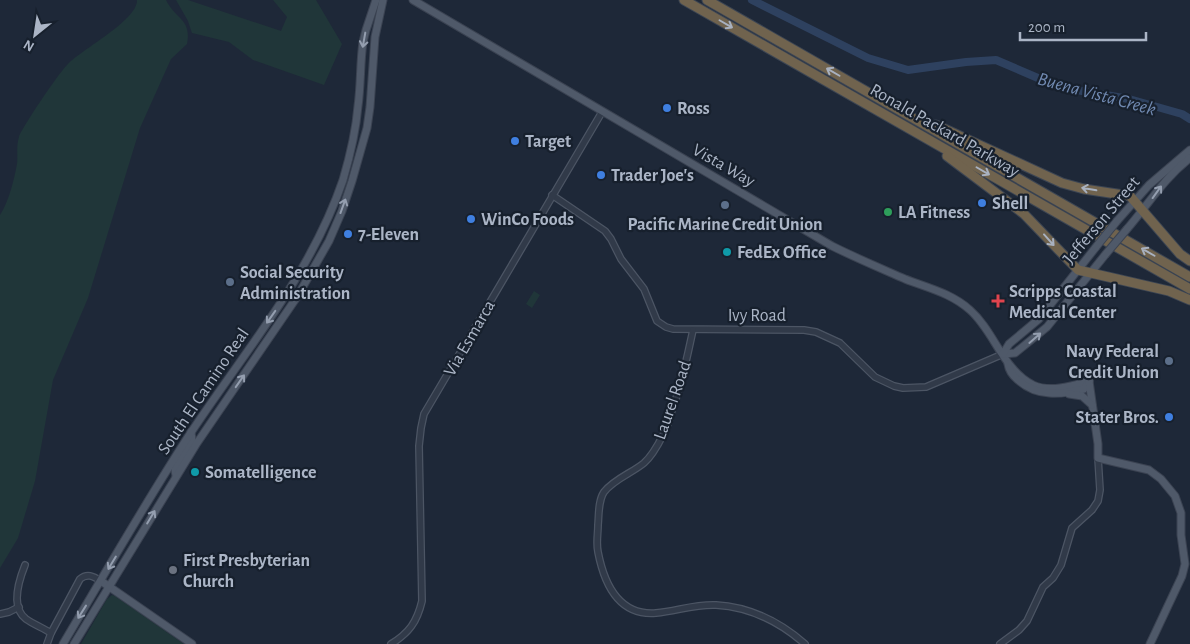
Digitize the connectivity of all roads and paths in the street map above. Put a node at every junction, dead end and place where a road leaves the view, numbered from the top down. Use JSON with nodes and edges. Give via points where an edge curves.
{"nodes":[{"id":1,"x":376,"y":0,"type":"edge"},
{"id":2,"x":383,"y":0,"type":"edge"},
{"id":3,"x":413,"y":0,"type":"edge"},
{"id":4,"x":684,"y":0,"type":"edge"},
{"id":5,"x":707,"y":0,"type":"edge"},
{"id":6,"x":875,"y":96,"type":"junction"},
{"id":7,"x":602,"y":112,"type":"junction"},
{"id":8,"x":880,"y":112,"type":"junction"},
{"id":9,"x":1190,"y":150,"type":"edge"},
{"id":10,"x":1190,"y":158,"type":"edge"},
{"id":11,"x":552,"y":195,"type":"junction"},
{"id":12,"x":1135,"y":201,"type":"junction"},
{"id":13,"x":1144,"y":210,"type":"junction"},
{"id":14,"x":1190,"y":261,"type":"edge"},
{"id":15,"x":1078,"y":270,"type":"junction"},
{"id":16,"x":1090,"y":273,"type":"junction"},
{"id":17,"x":1190,"y":277,"type":"edge"},
{"id":18,"x":1190,"y":289,"type":"edge"},
{"id":19,"x":1190,"y":300,"type":"edge"},
{"id":20,"x":693,"y":330,"type":"junction"},
{"id":21,"x":1003,"y":354,"type":"junction"},
{"id":22,"x":1008,"y":362,"type":"junction"},
{"id":23,"x":1089,"y":381,"type":"junction"},
{"id":24,"x":1068,"y":393,"type":"junction"},
{"id":25,"x":1093,"y":405,"type":"junction"},
{"id":26,"x":191,"y":432,"type":"junction"},
{"id":27,"x":1098,"y":458,"type":"junction"},
{"id":28,"x":176,"y":476,"type":"junction"},
{"id":29,"x":1187,"y":564,"type":"edge"},
{"id":30,"x":25,"y":565,"type":"dead end"},
{"id":31,"x":101,"y":581,"type":"junction"},
{"id":32,"x":110,"y":586,"type":"junction"},
{"id":33,"x":19,"y":607,"type":"junction"},
{"id":34,"x":0,"y":614,"type":"edge"},
{"id":35,"x":51,"y":633,"type":"junction"},
{"id":36,"x":47,"y":644,"type":"edge"},
{"id":37,"x":62,"y":644,"type":"edge"},
{"id":38,"x":74,"y":644,"type":"edge"},
{"id":39,"x":192,"y":644,"type":"edge"},
{"id":40,"x":391,"y":644,"type":"edge"},
{"id":41,"x":805,"y":644,"type":"edge"},
{"id":42,"x":1000,"y":644,"type":"edge"},
{"id":43,"x":1150,"y":644,"type":"edge"}],
"edges":[{"from":1,"to":26,"type":"main road","name":"South El Camino Real","one_way":true,"via":[[364,36],[359,105],[352,143],[333,207],[289,290]]},
{"from":28,"to":2,"type":"main road","name":"South El Camino Real","one_way":true,"via":[[297,297],[342,211],[367,128],[375,37]]},
{"from":3,"to":7,"type":"main road","name":"Vista Way"},
{"from":4,"to":8,"type":"highway","name":"Ronald Packard Parkway","one_way":true},
{"from":6,"to":5,"type":"highway","name":"Ronald Packard Parkway","one_way":true},
{"from":12,"to":6,"type":"highway","one_way":true,"via":[[1130,196],[1049,178]]},
{"from":17,"to":6,"type":"highway","name":"Ronald Packard Parkway","one_way":true},
{"from":7,"to":11,"type":"street","name":"Via Esmarca"},
{"from":7,"to":21,"type":"main road","name":"Vista Way","via":[[832,246],[954,298],[978,317]]},
{"from":8,"to":15,"type":"highway","one_way":true,"via":[[1014,205]]},
{"from":8,"to":18,"type":"highway","name":"Ronald Packard Parkway","one_way":true},
{"from":9,"to":12,"type":"main road","name":"Jefferson Street"},
{"from":13,"to":10,"type":"main road","name":"Jefferson Street","one_way":true,"via":[[1164,182]]},
{"from":11,"to":20,"type":"street","name":"Ivy Road","via":[[608,234],[621,259],[644,289],[657,321],[673,330]]},
{"from":11,"to":40,"type":"street","name":"Via Esmarca","via":[[424,414],[419,446],[422,602],[412,628]]},
{"from":12,"to":13,"type":"highway"},
{"from":12,"to":15,"type":"main road","name":"Jefferson Street","bridge":true},
{"from":13,"to":14,"type":"highway"},
{"from":13,"to":16,"type":"main road","name":"Jefferson Street","bridge":true},
{"from":15,"to":16,"type":"highway"},
{"from":15,"to":21,"type":"main road","name":"Jefferson Street","via":[[1039,319],[1009,344]]},
{"from":16,"to":19,"type":"highway","via":[[1169,291]]},
{"from":21,"to":16,"type":"main road","name":"Jefferson Street","one_way":true,"via":[[1015,353],[1039,334]]},
{"from":20,"to":21,"type":"street","name":"Ivy Road","via":[[816,332],[840,343],[867,372],[903,388],[926,387]]},
{"from":20,"to":41,"type":"street","name":"Laurel Road","via":[[681,386],[664,433],[644,463],[604,493],[598,518],[600,567],[613,594],[632,609],[657,613],[688,606],[738,608],[764,616]]},
{"from":21,"to":22,"type":"main road","name":"Vista Way"},
{"from":22,"to":23,"type":"main road","name":"Vista Way","via":[[1036,386],[1058,388]]},
{"from":22,"to":24,"type":"main road","name":"Vista Way","via":[[1014,377],[1033,390]]},
{"from":23,"to":24,"type":"main road","via":[[1084,389]]},
{"from":23,"to":25,"type":"main road"},
{"from":24,"to":25,"type":"main road","via":[[1082,396]]},
{"from":25,"to":27,"type":"main road"},
{"from":26,"to":28,"type":"main road","via":[[192,440],[175,470]]},
{"from":26,"to":31,"type":"main road","name":"South El Camino Real","one_way":true},
{"from":27,"to":29,"type":"main road","via":[[1149,470],[1168,487],[1180,510]]},
{"from":27,"to":42,"type":"street","via":[[1098,500],[1072,528],[1061,565],[1043,587],[1027,621]]},
{"from":32,"to":28,"type":"main road","name":"South El Camino Real","one_way":true},
{"from":29,"to":43,"type":"main road"},
{"from":30,"to":33,"type":"street","via":[[17,594]]},
{"from":31,"to":32,"type":"main road"},
{"from":31,"to":35,"type":"street","via":[[92,575],[80,580]]},
{"from":31,"to":37,"type":"main road","name":"South El Camino Real","one_way":true},
{"from":32,"to":38,"type":"main road","name":"South El Camino Real"},
{"from":32,"to":39,"type":"main road"},
{"from":33,"to":34,"type":"street"},
{"from":33,"to":35,"type":"street","via":[[26,618]]},
{"from":35,"to":36,"type":"street"}]}
